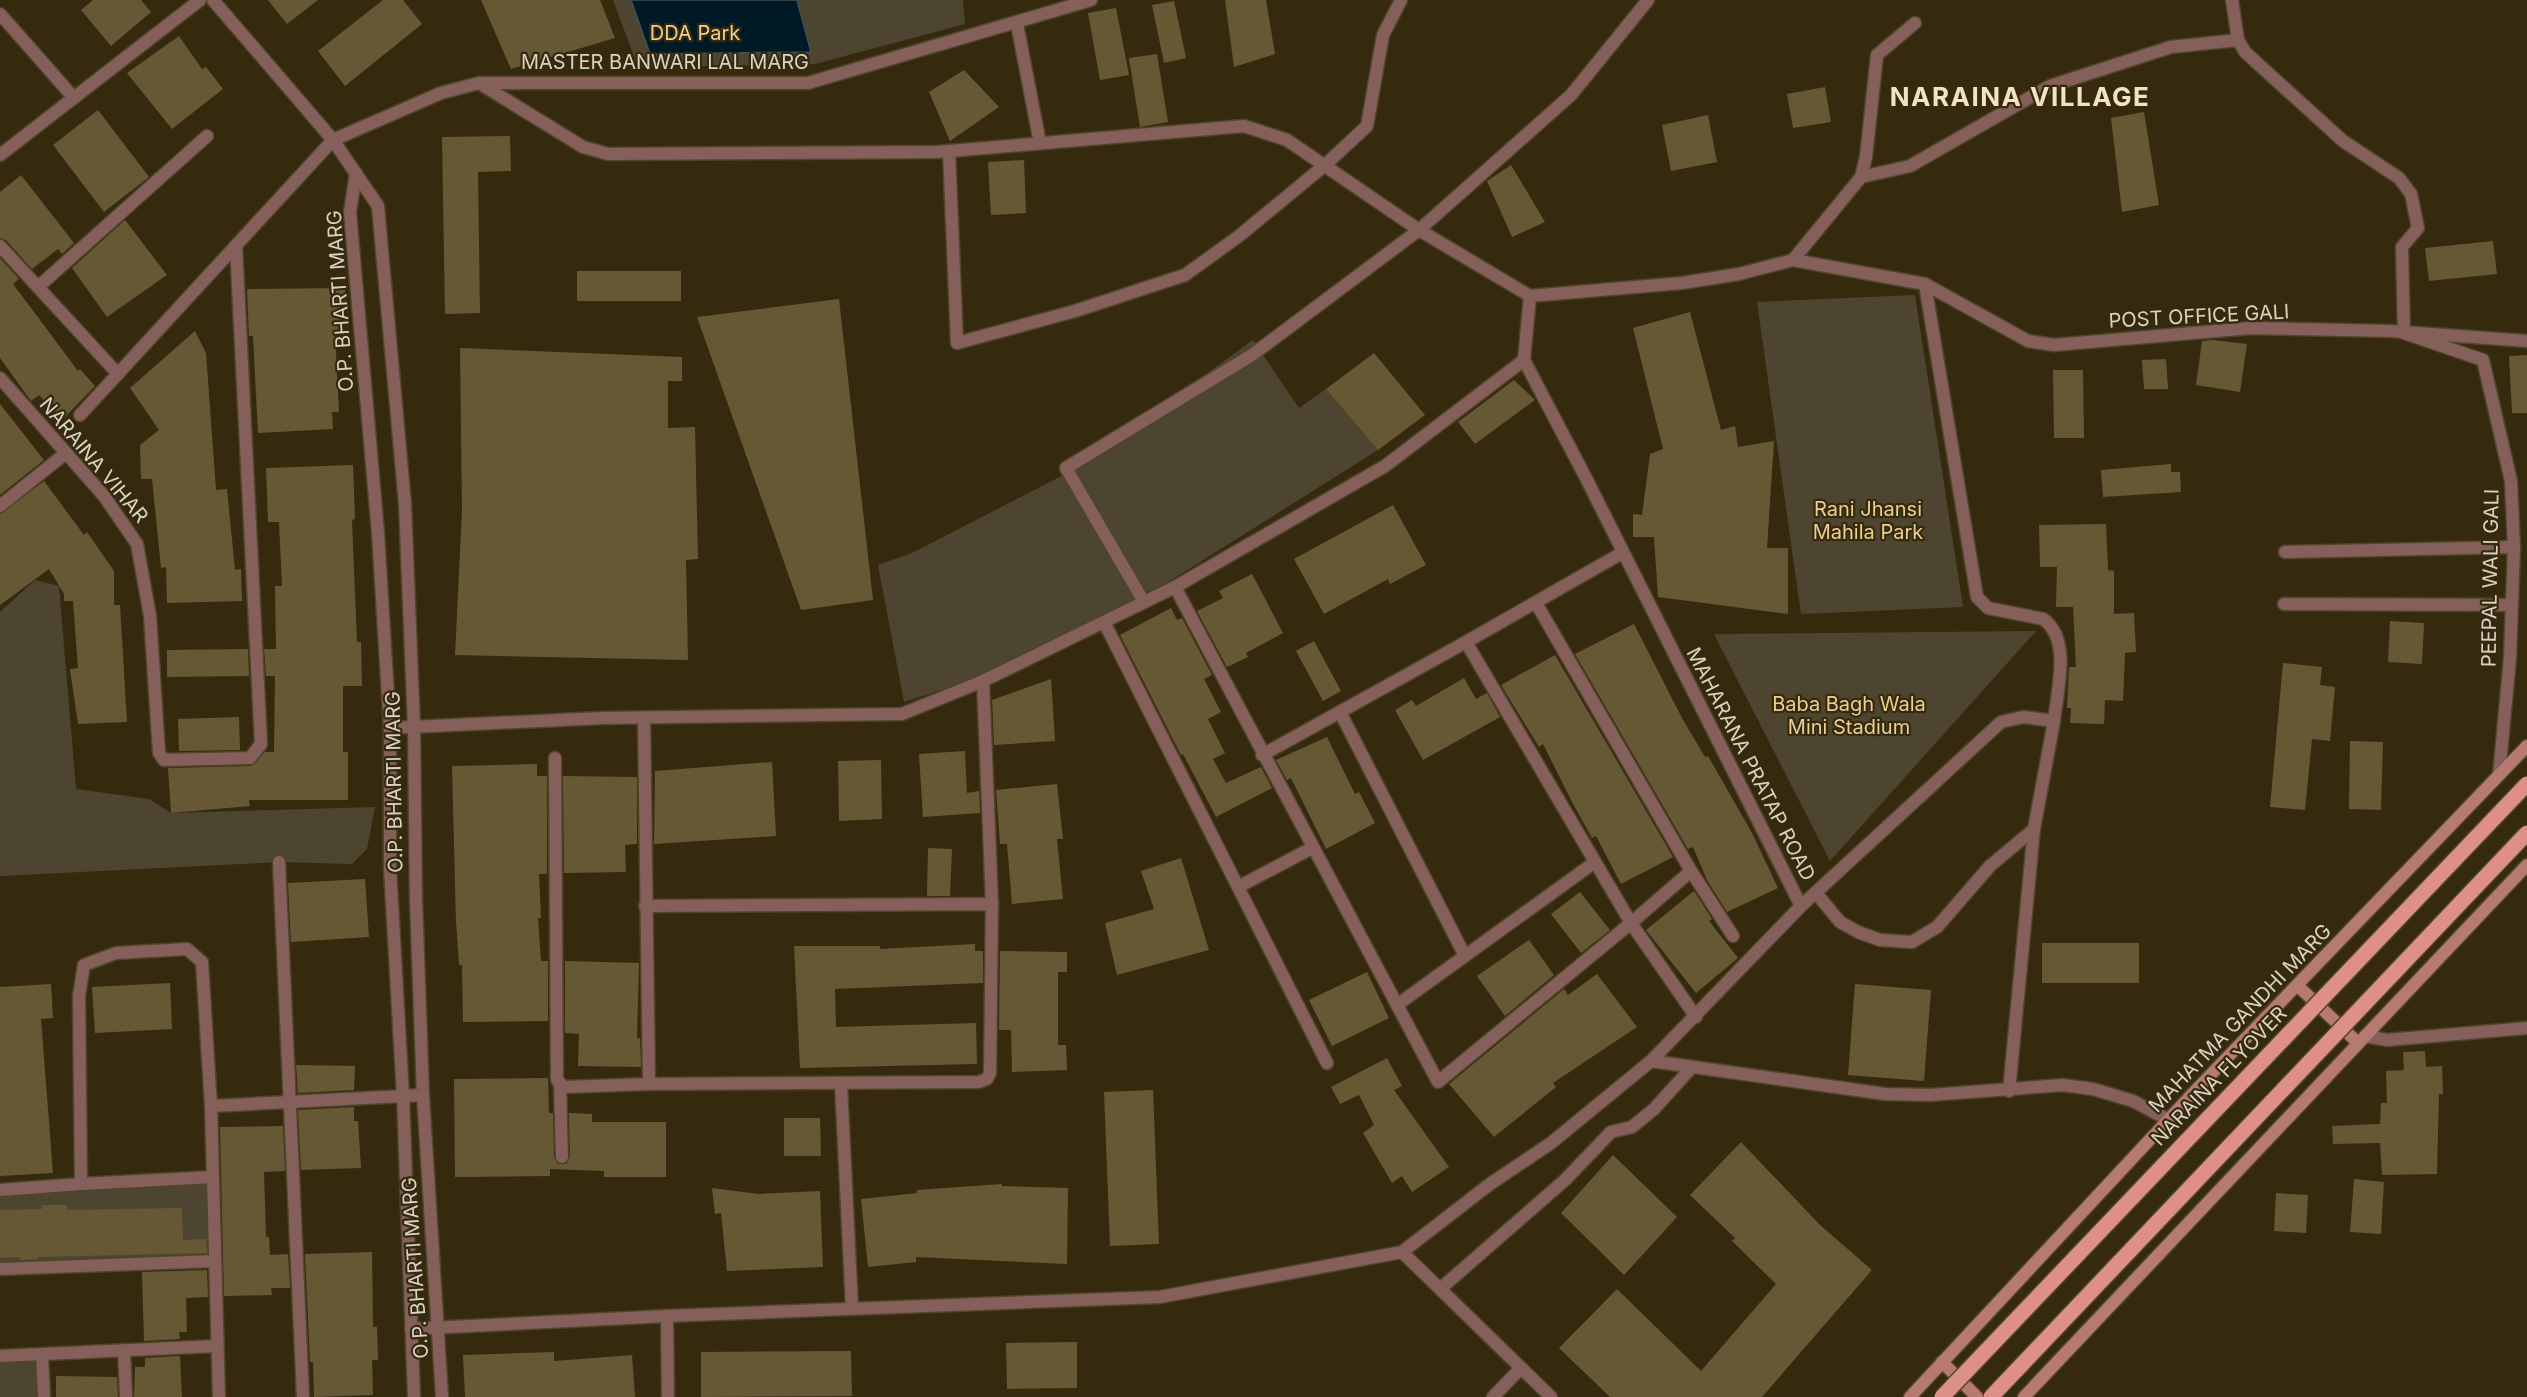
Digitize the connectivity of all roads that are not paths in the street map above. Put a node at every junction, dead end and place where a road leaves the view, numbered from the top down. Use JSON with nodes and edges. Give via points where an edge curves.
{"nodes":[{"id":1,"x":200,"y":0,"type":"edge"},
{"id":2,"x":213,"y":0,"type":"edge"},
{"id":3,"x":1091,"y":0,"type":"edge"},
{"id":4,"x":1401,"y":0,"type":"edge"},
{"id":5,"x":1648,"y":0,"type":"edge"},
{"id":6,"x":2232,"y":0,"type":"edge"},
{"id":7,"x":0,"y":14,"type":"edge"},
{"id":8,"x":1915,"y":23,"type":"dead end"},
{"id":9,"x":1017,"y":24,"type":"junction"},
{"id":10,"x":2238,"y":40,"type":"junction"},
{"id":11,"x":479,"y":83,"type":"junction"},
{"id":12,"x":74,"y":98,"type":"junction"},
{"id":13,"x":207,"y":136,"type":"dead end"},
{"id":14,"x":333,"y":140,"type":"junction"},
{"id":15,"x":1040,"y":143,"type":"junction"},
{"id":16,"x":949,"y":151,"type":"junction"},
{"id":17,"x":0,"y":155,"type":"edge"},
{"id":18,"x":1325,"y":165,"type":"junction"},
{"id":19,"x":356,"y":173,"type":"junction"},
{"id":20,"x":1861,"y":177,"type":"junction"},
{"id":21,"x":1419,"y":230,"type":"junction"},
{"id":22,"x":236,"y":245,"type":"junction"},
{"id":23,"x":0,"y":246,"type":"edge"},
{"id":24,"x":1793,"y":260,"type":"junction"},
{"id":25,"x":1925,"y":284,"type":"junction"},
{"id":26,"x":38,"y":287,"type":"junction"},
{"id":27,"x":1530,"y":296,"type":"junction"},
{"id":28,"x":2404,"y":333,"type":"junction"},
{"id":29,"x":2527,"y":340,"type":"edge"},
{"id":30,"x":1524,"y":360,"type":"junction"},
{"id":31,"x":118,"y":374,"type":"junction"},
{"id":32,"x":0,"y":378,"type":"edge"},
{"id":33,"x":80,"y":415,"type":"dead end"},
{"id":34,"x":66,"y":453,"type":"junction"},
{"id":35,"x":0,"y":506,"type":"edge"},
{"id":36,"x":2514,"y":547,"type":"junction"},
{"id":37,"x":2285,"y":552,"type":"dead end"},
{"id":38,"x":1622,"y":553,"type":"junction"},
{"id":39,"x":1175,"y":587,"type":"junction"},
{"id":40,"x":1144,"y":602,"type":"junction"},
{"id":41,"x":1536,"y":603,"type":"junction"},
{"id":42,"x":2284,"y":604,"type":"dead end"},
{"id":43,"x":2512,"y":605,"type":"junction"},
{"id":44,"x":1104,"y":622,"type":"junction"},
{"id":45,"x":1466,"y":642,"type":"junction"},
{"id":46,"x":983,"y":681,"type":"junction"},
{"id":47,"x":1340,"y":712,"type":"junction"},
{"id":48,"x":644,"y":719,"type":"junction"},
{"id":49,"x":2054,"y":721,"type":"junction"},
{"id":50,"x":414,"y":727,"type":"junction"},
{"id":51,"x":390,"y":728,"type":"junction"},
{"id":52,"x":2527,"y":746,"type":"edge"},
{"id":53,"x":1262,"y":755,"type":"junction"},
{"id":54,"x":555,"y":758,"type":"dead end"},
{"id":55,"x":2499,"y":775,"type":"junction"},
{"id":56,"x":2527,"y":784,"type":"edge"},
{"id":57,"x":2034,"y":829,"type":"junction"},
{"id":58,"x":2527,"y":833,"type":"edge"},
{"id":59,"x":1312,"y":848,"type":"junction"},
{"id":60,"x":279,"y":862,"type":"dead end"},
{"id":61,"x":1594,"y":862,"type":"junction"},
{"id":62,"x":2527,"y":865,"type":"edge"},
{"id":63,"x":1691,"y":871,"type":"junction"},
{"id":64,"x":1239,"y":887,"type":"junction"},
{"id":65,"x":1816,"y":893,"type":"junction"},
{"id":66,"x":992,"y":904,"type":"junction"},
{"id":67,"x":645,"y":906,"type":"junction"},
{"id":68,"x":1801,"y":906,"type":"junction"},
{"id":69,"x":1631,"y":923,"type":"junction"},
{"id":70,"x":1733,"y":936,"type":"dead end"},
{"id":71,"x":1465,"y":956,"type":"junction"},
{"id":72,"x":2298,"y":986,"type":"junction"},
{"id":73,"x":1397,"y":1005,"type":"junction"},
{"id":74,"x":1696,"y":1017,"type":"junction"},
{"id":75,"x":2527,"y":1028,"type":"edge"},
{"id":76,"x":2361,"y":1039,"type":"junction"},
{"id":77,"x":1651,"y":1061,"type":"junction"},
{"id":78,"x":1327,"y":1063,"type":"dead end"},
{"id":79,"x":1692,"y":1067,"type":"junction"},
{"id":80,"x":560,"y":1084,"type":"junction"},
{"id":81,"x":649,"y":1084,"type":"junction"},
{"id":82,"x":841,"y":1084,"type":"junction"},
{"id":83,"x":2008,"y":1091,"type":"junction"},
{"id":84,"x":423,"y":1095,"type":"junction"},
{"id":85,"x":403,"y":1096,"type":"junction"},
{"id":86,"x":288,"y":1101,"type":"junction"},
{"id":87,"x":211,"y":1106,"type":"junction"},
{"id":88,"x":2169,"y":1120,"type":"junction"},
{"id":89,"x":562,"y":1157,"type":"dead end"},
{"id":90,"x":213,"y":1177,"type":"junction"},
{"id":91,"x":81,"y":1184,"type":"junction"},
{"id":92,"x":0,"y":1190,"type":"edge"},
{"id":93,"x":1402,"y":1252,"type":"junction"},
{"id":94,"x":214,"y":1261,"type":"junction"},
{"id":95,"x":0,"y":1269,"type":"edge"},
{"id":96,"x":1440,"y":1289,"type":"junction"},
{"id":97,"x":852,"y":1308,"type":"junction"},
{"id":98,"x":666,"y":1316,"type":"junction"},
{"id":99,"x":439,"y":1327,"type":"junction"},
{"id":100,"x":411,"y":1329,"type":"junction"},
{"id":101,"x":217,"y":1346,"type":"junction"},
{"id":102,"x":124,"y":1350,"type":"junction"},
{"id":103,"x":42,"y":1355,"type":"junction"},
{"id":104,"x":0,"y":1356,"type":"edge"},
{"id":105,"x":1942,"y":1362,"type":"junction"},
{"id":106,"x":1521,"y":1368,"type":"junction"},
{"id":107,"x":44,"y":1397,"type":"edge"},
{"id":108,"x":126,"y":1397,"type":"edge"},
{"id":109,"x":219,"y":1397,"type":"edge"},
{"id":110,"x":303,"y":1397,"type":"edge"},
{"id":111,"x":414,"y":1397,"type":"edge"},
{"id":112,"x":442,"y":1397,"type":"edge"},
{"id":113,"x":668,"y":1397,"type":"edge"},
{"id":114,"x":1493,"y":1397,"type":"edge"},
{"id":115,"x":1551,"y":1397,"type":"edge"},
{"id":116,"x":1910,"y":1397,"type":"edge"},
{"id":117,"x":1942,"y":1397,"type":"edge"},
{"id":118,"x":1977,"y":1397,"type":"edge"},
{"id":119,"x":1991,"y":1397,"type":"edge"},
{"id":120,"x":2024,"y":1397,"type":"edge"}],
"edges":[{"from":1,"to":12,"type":"street"},
{"from":2,"to":14,"type":"street","name":"O.P. BHARTI MARG"},
{"from":3,"to":9,"type":"street","name":"MASTER BANWARI LAL MARG"},
{"from":4,"to":18,"type":"street","via":[[1383,35],[1367,126]]},
{"from":5,"to":21,"type":"street","via":[[1571,95]]},
{"from":6,"to":10,"type":"street"},
{"from":7,"to":12,"type":"street"},
{"from":8,"to":20,"type":"street","via":[[1877,56]]},
{"from":9,"to":11,"type":"street","name":"MASTER BANWARI LAL MARG","via":[[808,83]]},
{"from":9,"to":15,"type":"street"},
{"from":10,"to":20,"type":"street","via":[[2171,47],[2050,86],[1910,166]]},
{"from":10,"to":28,"type":"street","via":[[2254,61],[2343,141],[2398,178],[2411,194],[2418,228],[2402,248]]},
{"from":11,"to":14,"type":"street","name":"MASTER BANWARI LAL MARG","via":[[441,93]]},
{"from":11,"to":16,"type":"street","via":[[583,147],[608,154]]},
{"from":12,"to":17,"type":"street"},
{"from":13,"to":26,"type":"street"},
{"from":14,"to":19,"type":"street","name":"O.P. BHARTI MARG"},
{"from":14,"to":22,"type":"street"},
{"from":15,"to":16,"type":"street"},
{"from":15,"to":18,"type":"street","via":[[1244,126],[1287,140]]},
{"from":16,"to":18,"type":"street","via":[[957,343],[1075,311],[1185,275]]},
{"from":18,"to":21,"type":"street"},
{"from":19,"to":50,"type":"street","name":"O.P. BHARTI MARG","via":[[378,206],[405,504]]},
{"from":19,"to":51,"type":"street","name":"O.P. BHARTI MARG","via":[[350,212],[378,533]]},
{"from":20,"to":24,"type":"street"},
{"from":21,"to":27,"type":"street"},
{"from":21,"to":40,"type":"street","via":[[1252,355],[1066,468]]},
{"from":22,"to":31,"type":"street"},
{"from":22,"to":34,"type":"street","name":"NARAINA VIHAR","via":[[261,744],[250,758],[164,760],[159,753],[150,616],[137,544],[104,496]]},
{"from":23,"to":26,"type":"street"},
{"from":24,"to":25,"type":"street","name":"POST OFFICE GALI"},
{"from":24,"to":27,"type":"street","via":[[1739,274],[1682,282]]},
{"from":25,"to":28,"type":"street","name":"POST OFFICE GALI","via":[[2028,341],[2048,345],[2251,328]]},
{"from":25,"to":49,"type":"street","via":[[1977,597],[1988,608],[2043,619],[2049,624],[2060,651]]},
{"from":26,"to":31,"type":"street"},
{"from":27,"to":30,"type":"street"},
{"from":28,"to":29,"type":"street","name":"POST OFFICE GALI"},
{"from":28,"to":36,"type":"street","name":"PEEPAL WALI GALI","via":[[2482,360],[2511,481]]},
{"from":30,"to":38,"type":"street","name":"MAHARANA PRATAP ROAD"},
{"from":30,"to":39,"type":"street","via":[[1385,466]]},
{"from":31,"to":33,"type":"street"},
{"from":32,"to":34,"type":"street","name":"NARAINA VIHAR"},
{"from":34,"to":35,"type":"street"},
{"from":36,"to":37,"type":"street"},
{"from":36,"to":43,"type":"street","name":"PEEPAL WALI GALI"},
{"from":38,"to":41,"type":"street"},
{"from":38,"to":68,"type":"street","name":"MAHARANA PRATAP ROAD"},
{"from":39,"to":40,"type":"street"},
{"from":39,"to":53,"type":"street"},
{"from":40,"to":44,"type":"street"},
{"from":41,"to":45,"type":"street"},
{"from":41,"to":63,"type":"street"},
{"from":42,"to":43,"type":"street"},
{"from":43,"to":55,"type":"street","name":"PEEPAL WALI GALI"},
{"from":44,"to":46,"type":"street"},
{"from":44,"to":64,"type":"street"},
{"from":45,"to":47,"type":"street"},
{"from":45,"to":61,"type":"street"},
{"from":46,"to":48,"type":"street","via":[[902,714]]},
{"from":46,"to":66,"type":"street"},
{"from":47,"to":53,"type":"street"},
{"from":47,"to":71,"type":"street"},
{"from":48,"to":50,"type":"street"},
{"from":48,"to":67,"type":"street"},
{"from":49,"to":57,"type":"street"},
{"from":49,"to":65,"type":"street","via":[[2023,717],[2001,722]]},
{"from":50,"to":51,"type":"street"},
{"from":50,"to":84,"type":"street","name":"O.P. BHARTI MARG"},
{"from":51,"to":85,"type":"street","name":"O.P. BHARTI MARG","via":[[390,868]]},
{"from":52,"to":55,"type":"main road","name":"MAHATMA GANDHI MARG"},
{"from":53,"to":59,"type":"street"},
{"from":54,"to":80,"type":"street","via":[[556,1072]]},
{"from":55,"to":72,"type":"main road","name":"MAHATMA GANDHI MARG"},
{"from":56,"to":117,"type":"main road","name":"NARAINA FLYOVER","bridge":true},
{"from":57,"to":65,"type":"street","via":[[1990,866],[1937,927],[1912,942],[1880,940],[1858,932],[1840,922]]},
{"from":57,"to":83,"type":"street"},
{"from":58,"to":119,"type":"main road","bridge":true},
{"from":59,"to":64,"type":"street"},
{"from":59,"to":73,"type":"street"},
{"from":60,"to":86,"type":"street"},
{"from":61,"to":69,"type":"street"},
{"from":61,"to":71,"type":"street"},
{"from":62,"to":76,"type":"main road"},
{"from":63,"to":69,"type":"street"},
{"from":63,"to":70,"type":"street"},
{"from":64,"to":78,"type":"street"},
{"from":65,"to":68,"type":"street"},
{"from":66,"to":67,"type":"street"},
{"from":66,"to":82,"type":"street","via":[[991,1067],[987,1079]]},
{"from":67,"to":81,"type":"street"},
{"from":68,"to":74,"type":"street","name":"MAHARANA PRATAP ROAD"},
{"from":69,"to":73,"type":"street","via":[[1437,1082]]},
{"from":69,"to":74,"type":"street"},
{"from":71,"to":73,"type":"street"},
{"from":72,"to":76,"type":"main road"},
{"from":72,"to":88,"type":"main road","name":"MAHATMA GANDHI MARG"},
{"from":74,"to":77,"type":"street","name":"MAHARANA PRATAP ROAD"},
{"from":75,"to":76,"type":"street"},
{"from":76,"to":120,"type":"main road"},
{"from":77,"to":79,"type":"street"},
{"from":77,"to":93,"type":"street","name":"MAHARANA PRATAP ROAD","via":[[1551,1143]]},
{"from":79,"to":83,"type":"street","via":[[1885,1094]]},
{"from":79,"to":96,"type":"street","via":[[1654,1109],[1632,1126],[1611,1132],[1565,1180]]},
{"from":80,"to":81,"type":"street"},
{"from":80,"to":89,"type":"street"},
{"from":81,"to":82,"type":"street"},
{"from":82,"to":97,"type":"street"},
{"from":83,"to":88,"type":"street","via":[[2062,1085],[2093,1089],[2133,1101]]},
{"from":84,"to":85,"type":"street"},
{"from":84,"to":99,"type":"street","name":"O.P. BHARTI MARG"},
{"from":85,"to":86,"type":"street"},
{"from":85,"to":100,"type":"street","name":"O.P. BHARTI MARG"},
{"from":86,"to":87,"type":"street"},
{"from":86,"to":110,"type":"street"},
{"from":87,"to":90,"type":"street"},
{"from":87,"to":91,"type":"street","via":[[202,962],[198,956],[187,949],[116,953],[84,965],[79,996]]},
{"from":88,"to":105,"type":"main road","name":"MAHATMA GANDHI MARG"},
{"from":90,"to":91,"type":"street"},
{"from":90,"to":94,"type":"street"},
{"from":91,"to":92,"type":"street"},
{"from":93,"to":96,"type":"street"},
{"from":93,"to":97,"type":"street","via":[[1161,1297]]},
{"from":94,"to":95,"type":"street"},
{"from":94,"to":101,"type":"street"},
{"from":96,"to":106,"type":"street"},
{"from":97,"to":98,"type":"street"},
{"from":98,"to":99,"type":"street"},
{"from":98,"to":113,"type":"street"},
{"from":99,"to":100,"type":"street"},
{"from":99,"to":112,"type":"street","name":"O.P. BHARTI MARG"},
{"from":100,"to":111,"type":"street","name":"O.P. BHARTI MARG"},
{"from":101,"to":102,"type":"street"},
{"from":101,"to":109,"type":"street"},
{"from":102,"to":103,"type":"street"},
{"from":102,"to":108,"type":"street"},
{"from":103,"to":104,"type":"street"},
{"from":103,"to":107,"type":"street"},
{"from":105,"to":116,"type":"main road","name":"MAHATMA GANDHI MARG"},
{"from":105,"to":118,"type":"main road"},
{"from":106,"to":114,"type":"street"},
{"from":106,"to":115,"type":"street"}]}
